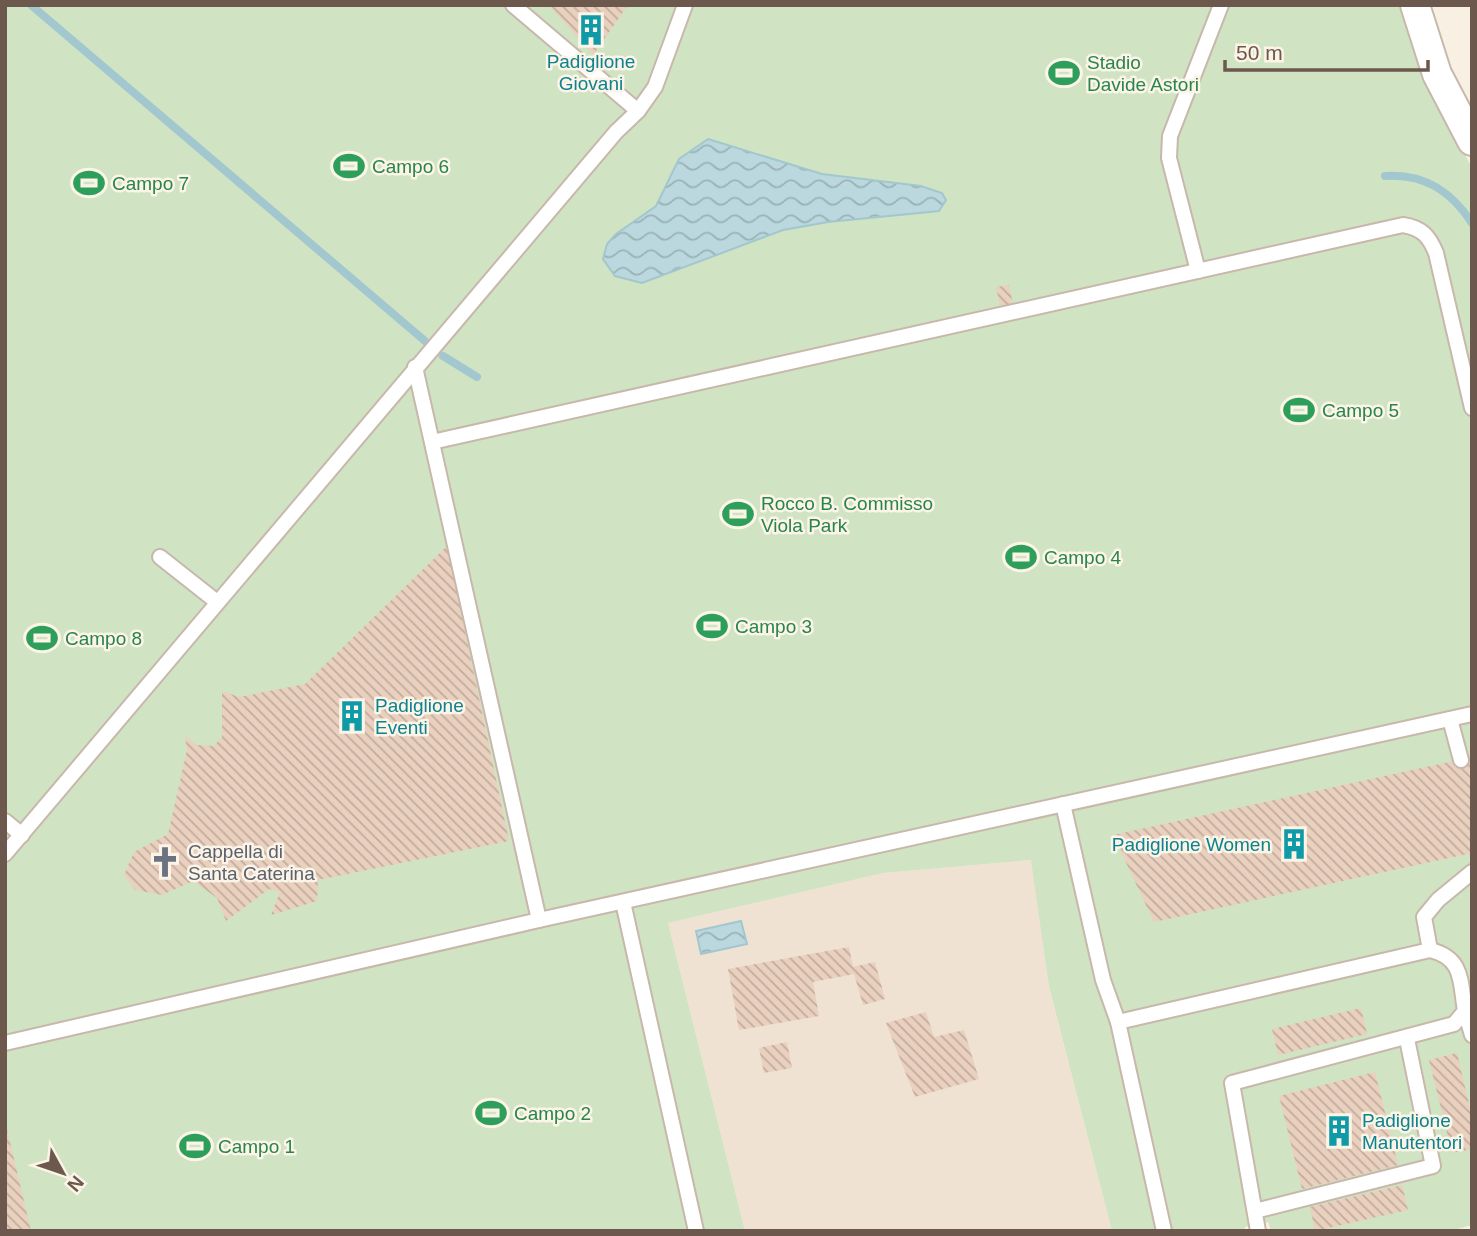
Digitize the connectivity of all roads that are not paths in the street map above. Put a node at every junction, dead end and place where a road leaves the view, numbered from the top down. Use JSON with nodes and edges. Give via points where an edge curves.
{"nodes":[{"id":1,"x":513,"y":5,"type":"edge"},
{"id":2,"x":685,"y":5,"type":"edge"},
{"id":3,"x":1221,"y":5,"type":"edge"},
{"id":4,"x":1415,"y":5,"type":"edge"},
{"id":5,"x":638,"y":111,"type":"junction"},
{"id":6,"x":1472,"y":141,"type":"edge"},
{"id":7,"x":1198,"y":271,"type":"junction"},
{"id":8,"x":420,"y":362,"type":"junction"},
{"id":9,"x":1472,"y":408,"type":"edge"},
{"id":10,"x":432,"y":442,"type":"junction"},
{"id":11,"x":160,"y":557,"type":"dead end"},
{"id":12,"x":217,"y":603,"type":"junction"},
{"id":13,"x":1472,"y":714,"type":"edge"},
{"id":14,"x":1450,"y":719,"type":"junction"},
{"id":15,"x":1461,"y":760,"type":"dead end"},
{"id":16,"x":1063,"y":804,"type":"junction"},
{"id":17,"x":5,"y":821,"type":"edge"},
{"id":18,"x":22,"y":835,"type":"junction"},
{"id":19,"x":5,"y":854,"type":"edge"},
{"id":20,"x":1472,"y":872,"type":"edge"},
{"id":21,"x":623,"y":902,"type":"junction"},
{"id":22,"x":539,"y":920,"type":"junction"},
{"id":23,"x":1430,"y":950,"type":"junction"},
{"id":24,"x":1465,"y":1011,"type":"junction"},
{"id":25,"x":1118,"y":1022,"type":"junction"},
{"id":26,"x":1472,"y":1035,"type":"edge"},
{"id":27,"x":1407,"y":1039,"type":"junction"},
{"id":28,"x":5,"y":1043,"type":"edge"},
{"id":29,"x":1255,"y":1210,"type":"junction"},
{"id":30,"x":696,"y":1231,"type":"edge"},
{"id":31,"x":1164,"y":1231,"type":"edge"},
{"id":32,"x":1258,"y":1231,"type":"edge"}],
"edges":[{"from":1,"to":5,"type":"lane"},
{"from":2,"to":5,"type":"lane","via":[[655,87]]},
{"from":3,"to":7,"type":"lane","via":[[1170,136],[1169,158]]},
{"from":4,"to":6,"type":"street","via":[[1437,74]]},
{"from":5,"to":8,"type":"lane"},
{"from":7,"to":9,"type":"lane","via":[[1404,225],[1417,227],[1430,238],[1436,253]]},
{"from":7,"to":10,"type":"lane"},
{"from":8,"to":10,"type":"lane"},
{"from":8,"to":12,"type":"lane"},
{"from":10,"to":22,"type":"lane"},
{"from":11,"to":12,"type":"lane"},
{"from":12,"to":18,"type":"lane"},
{"from":13,"to":14,"type":"lane"},
{"from":14,"to":15,"type":"lane"},
{"from":14,"to":16,"type":"lane"},
{"from":16,"to":21,"type":"lane"},
{"from":16,"to":25,"type":"lane","via":[[1103,980]]},
{"from":17,"to":18,"type":"lane"},
{"from":18,"to":19,"type":"lane"},
{"from":20,"to":23,"type":"lane","via":[[1437,900],[1424,917]]},
{"from":21,"to":22,"type":"lane"},
{"from":21,"to":30,"type":"lane"},
{"from":22,"to":28,"type":"lane"},
{"from":23,"to":24,"type":"lane","via":[[1444,953],[1456,964]]},
{"from":23,"to":25,"type":"lane"},
{"from":24,"to":26,"type":"lane"},
{"from":24,"to":27,"type":"lane","via":[[1454,1024]]},
{"from":25,"to":31,"type":"lane"},
{"from":27,"to":29,"type":"lane","via":[[1233,1083]]},
{"from":27,"to":29,"type":"lane","via":[[1433,1166]]},
{"from":29,"to":32,"type":"lane"}]}
